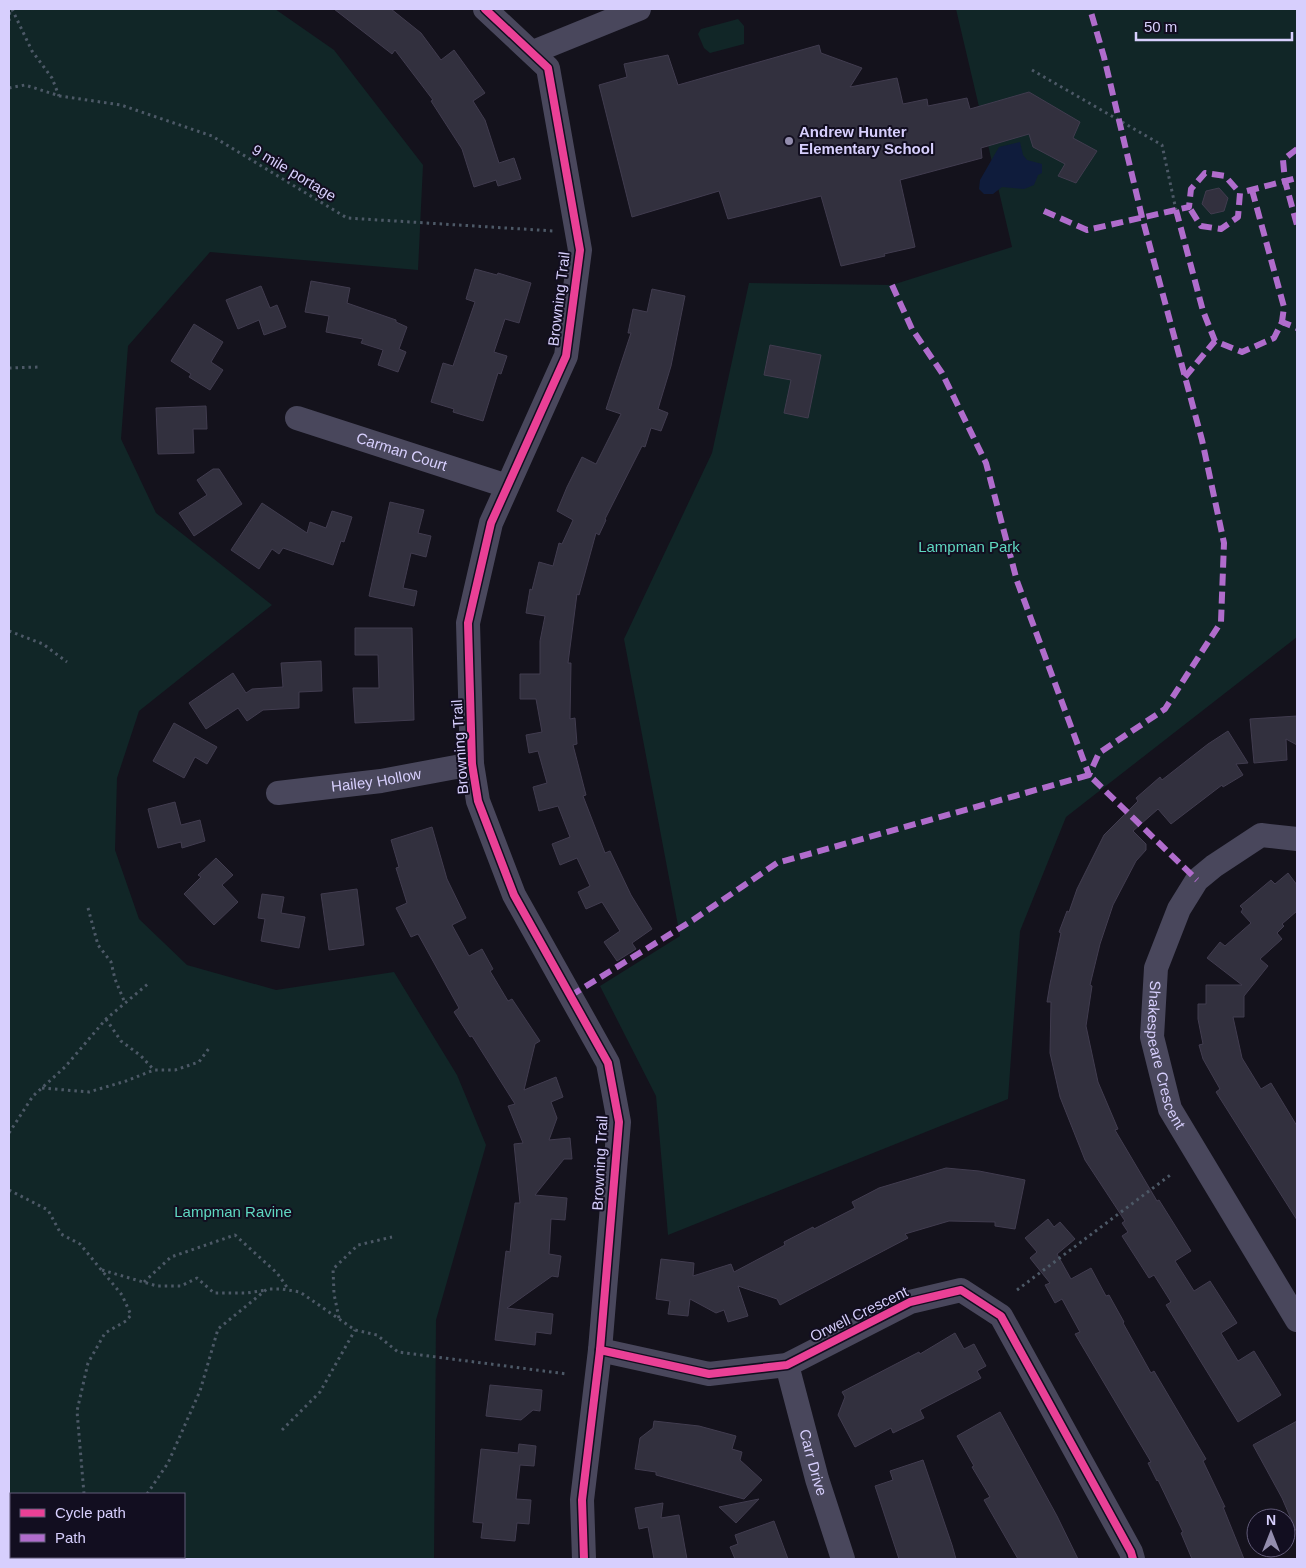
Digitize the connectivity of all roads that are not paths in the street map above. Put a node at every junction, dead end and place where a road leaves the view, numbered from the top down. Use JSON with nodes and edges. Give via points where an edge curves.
{"nodes":[{"id":1,"x":485,"y":9,"type":"edge"},
{"id":2,"x":639,"y":9,"type":"edge"},
{"id":3,"x":533,"y":52,"type":"junction"},
{"id":4,"x":297,"y":418,"type":"dead end"},
{"id":5,"x":507,"y":486,"type":"junction"},
{"id":6,"x":472,"y":764,"type":"junction"},
{"id":7,"x":278,"y":793,"type":"dead end"},
{"id":8,"x":1297,"y":838,"type":"edge"},
{"id":9,"x":1297,"y":1320,"type":"edge"},
{"id":10,"x":600,"y":1350,"type":"junction"},
{"id":11,"x":787,"y":1365,"type":"junction"},
{"id":12,"x":584,"y":1559,"type":"edge"},
{"id":13,"x":843,"y":1559,"type":"edge"},
{"id":14,"x":1133,"y":1559,"type":"edge"}],
"edges":[{"from":1,"to":3,"type":"street","name":"Browning Trail"},
{"from":2,"to":3,"type":"street"},
{"from":3,"to":5,"type":"street","name":"Browning Trail","via":[[548,68],[580,250],[566,356]]},
{"from":4,"to":5,"type":"street","name":"Carman Court"},
{"from":5,"to":6,"type":"street","name":"Browning Trail","via":[[491,523],[468,623]]},
{"from":6,"to":7,"type":"street","name":"Hailey Hollow","via":[[381,781]]},
{"from":6,"to":10,"type":"street","name":"Browning Trail","via":[[478,801],[514,896],[608,1063],[619,1122]]},
{"from":8,"to":9,"type":"street","name":"Shakespeare Crescent","via":[[1261,835],[1197,880],[1179,909],[1156,968],[1152,1037],[1170,1109]]},
{"from":10,"to":11,"type":"street","name":"Orwell Crescent","via":[[709,1374]]},
{"from":10,"to":12,"type":"street","name":"Browning Trail","via":[[582,1500]]},
{"from":11,"to":13,"type":"street","name":"Carr Drive","via":[[817,1479]]},
{"from":11,"to":14,"type":"street","name":"Orwell Crescent","via":[[910,1302],[961,1290],[1001,1316]]}]}
